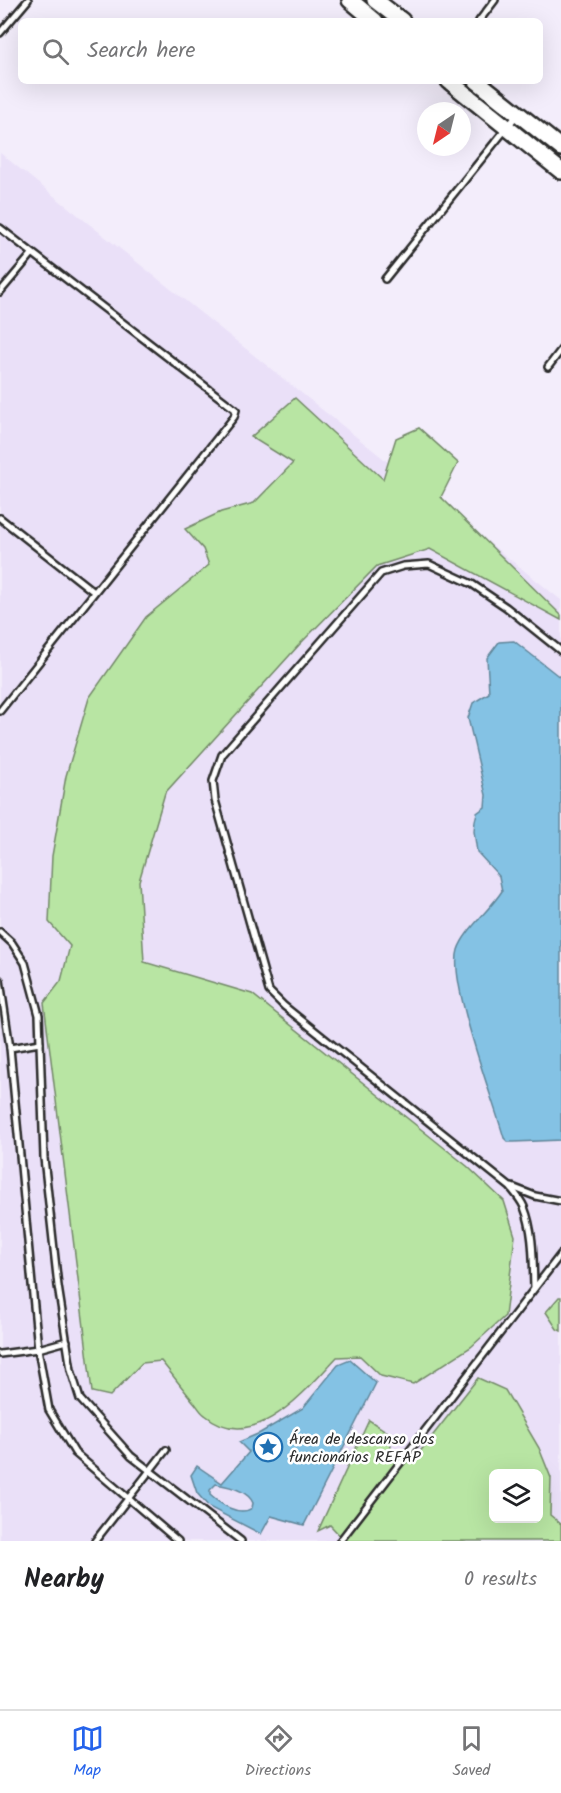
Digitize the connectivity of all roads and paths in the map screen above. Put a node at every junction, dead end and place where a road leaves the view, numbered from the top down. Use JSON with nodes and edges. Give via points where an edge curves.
{"nodes":[{"id":1,"x":28,"y":0,"type":"edge"},
{"id":2,"x":350,"y":0,"type":"edge"},
{"id":3,"x":375,"y":0,"type":"edge"},
{"id":4,"x":495,"y":0,"type":"edge"},
{"id":5,"x":371,"y":18,"type":"edge"},
{"id":6,"x":398,"y":18,"type":"edge"},
{"id":7,"x":481,"y":18,"type":"edge"},
{"id":8,"x":0,"y":33,"type":"edge"},
{"id":9,"x":453,"y":84,"type":"edge"},
{"id":10,"x":474,"y":84,"type":"edge"},
{"id":11,"x":480,"y":84,"type":"edge"},
{"id":12,"x":467,"y":96,"type":"junction"},
{"id":13,"x":518,"y":113,"type":"junction"},
{"id":14,"x":507,"y":128,"type":"junction"},
{"id":15,"x":561,"y":148,"type":"edge"},
{"id":16,"x":561,"y":171,"type":"edge"},
{"id":17,"x":0,"y":228,"type":"edge"},
{"id":18,"x":32,"y":254,"type":"junction"},
{"id":19,"x":385,"y":279,"type":"dead end"},
{"id":20,"x":0,"y":292,"type":"edge"},
{"id":21,"x":561,"y":350,"type":"edge"},
{"id":22,"x":548,"y":367,"type":"dead end"},
{"id":23,"x":0,"y":518,"type":"edge"},
{"id":24,"x":94,"y":592,"type":"junction"},
{"id":25,"x":561,"y":651,"type":"edge"},
{"id":26,"x":0,"y":711,"type":"edge"},
{"id":27,"x":0,"y":932,"type":"edge"},
{"id":28,"x":0,"y":980,"type":"edge"},
{"id":29,"x":40,"y":1043,"type":"junction"},
{"id":30,"x":10,"y":1048,"type":"junction"},
{"id":31,"x":510,"y":1187,"type":"junction"},
{"id":32,"x":561,"y":1201,"type":"edge"},
{"id":33,"x":561,"y":1254,"type":"edge"},
{"id":34,"x":534,"y":1288,"type":"junction"},
{"id":35,"x":67,"y":1341,"type":"junction"},
{"id":36,"x":38,"y":1349,"type":"junction"},
{"id":37,"x":0,"y":1354,"type":"edge"},
{"id":38,"x":166,"y":1450,"type":"dead end"},
{"id":39,"x":150,"y":1469,"type":"junction"},
{"id":40,"x":129,"y":1499,"type":"junction"},
{"id":41,"x":95,"y":1541,"type":"edge"},
{"id":42,"x":178,"y":1541,"type":"edge"},
{"id":43,"x":241,"y":1541,"type":"edge"},
{"id":44,"x":340,"y":1541,"type":"edge"}],
"edges":[{"from":1,"to":8,"type":"lane"},
{"from":2,"to":5,"type":"main road"},
{"from":3,"to":6,"type":"main road"},
{"from":4,"to":7,"type":"lane"},
{"from":9,"to":12,"type":"main road"},
{"from":10,"to":12,"type":"lane"},
{"from":11,"to":13,"type":"main road"},
{"from":12,"to":14,"type":"main road"},
{"from":13,"to":14,"type":"lane"},
{"from":13,"to":15,"type":"main road"},
{"from":14,"to":16,"type":"main road"},
{"from":14,"to":19,"type":"lane"},
{"from":17,"to":18,"type":"lane"},
{"from":18,"to":20,"type":"lane"},
{"from":18,"to":24,"type":"lane","via":[[236,410]]},
{"from":21,"to":22,"type":"lane"},
{"from":23,"to":24,"type":"lane"},
{"from":24,"to":26,"type":"lane"},
{"from":25,"to":31,"type":"lane","via":[[472,584],[429,564],[381,573],[222,755],[213,781],[269,991]]},
{"from":27,"to":29,"type":"lane","via":[[25,963],[39,1015]]},
{"from":28,"to":30,"type":"lane"},
{"from":29,"to":30,"type":"lane"},
{"from":29,"to":35,"type":"lane","via":[[44,1158]]},
{"from":30,"to":36,"type":"lane"},
{"from":31,"to":32,"type":"lane"},
{"from":31,"to":34,"type":"lane","via":[[523,1205],[528,1221]]},
{"from":33,"to":34,"type":"lane"},
{"from":34,"to":44,"type":"lane"},
{"from":35,"to":36,"type":"lane"},
{"from":35,"to":39,"type":"lane","via":[[80,1399],[131,1456]]},
{"from":36,"to":37,"type":"lane"},
{"from":36,"to":40,"type":"lane","via":[[48,1410],[75,1453]]},
{"from":38,"to":39,"type":"lane"},
{"from":39,"to":40,"type":"lane"},
{"from":39,"to":43,"type":"lane"},
{"from":40,"to":41,"type":"lane"},
{"from":40,"to":42,"type":"lane"}]}
